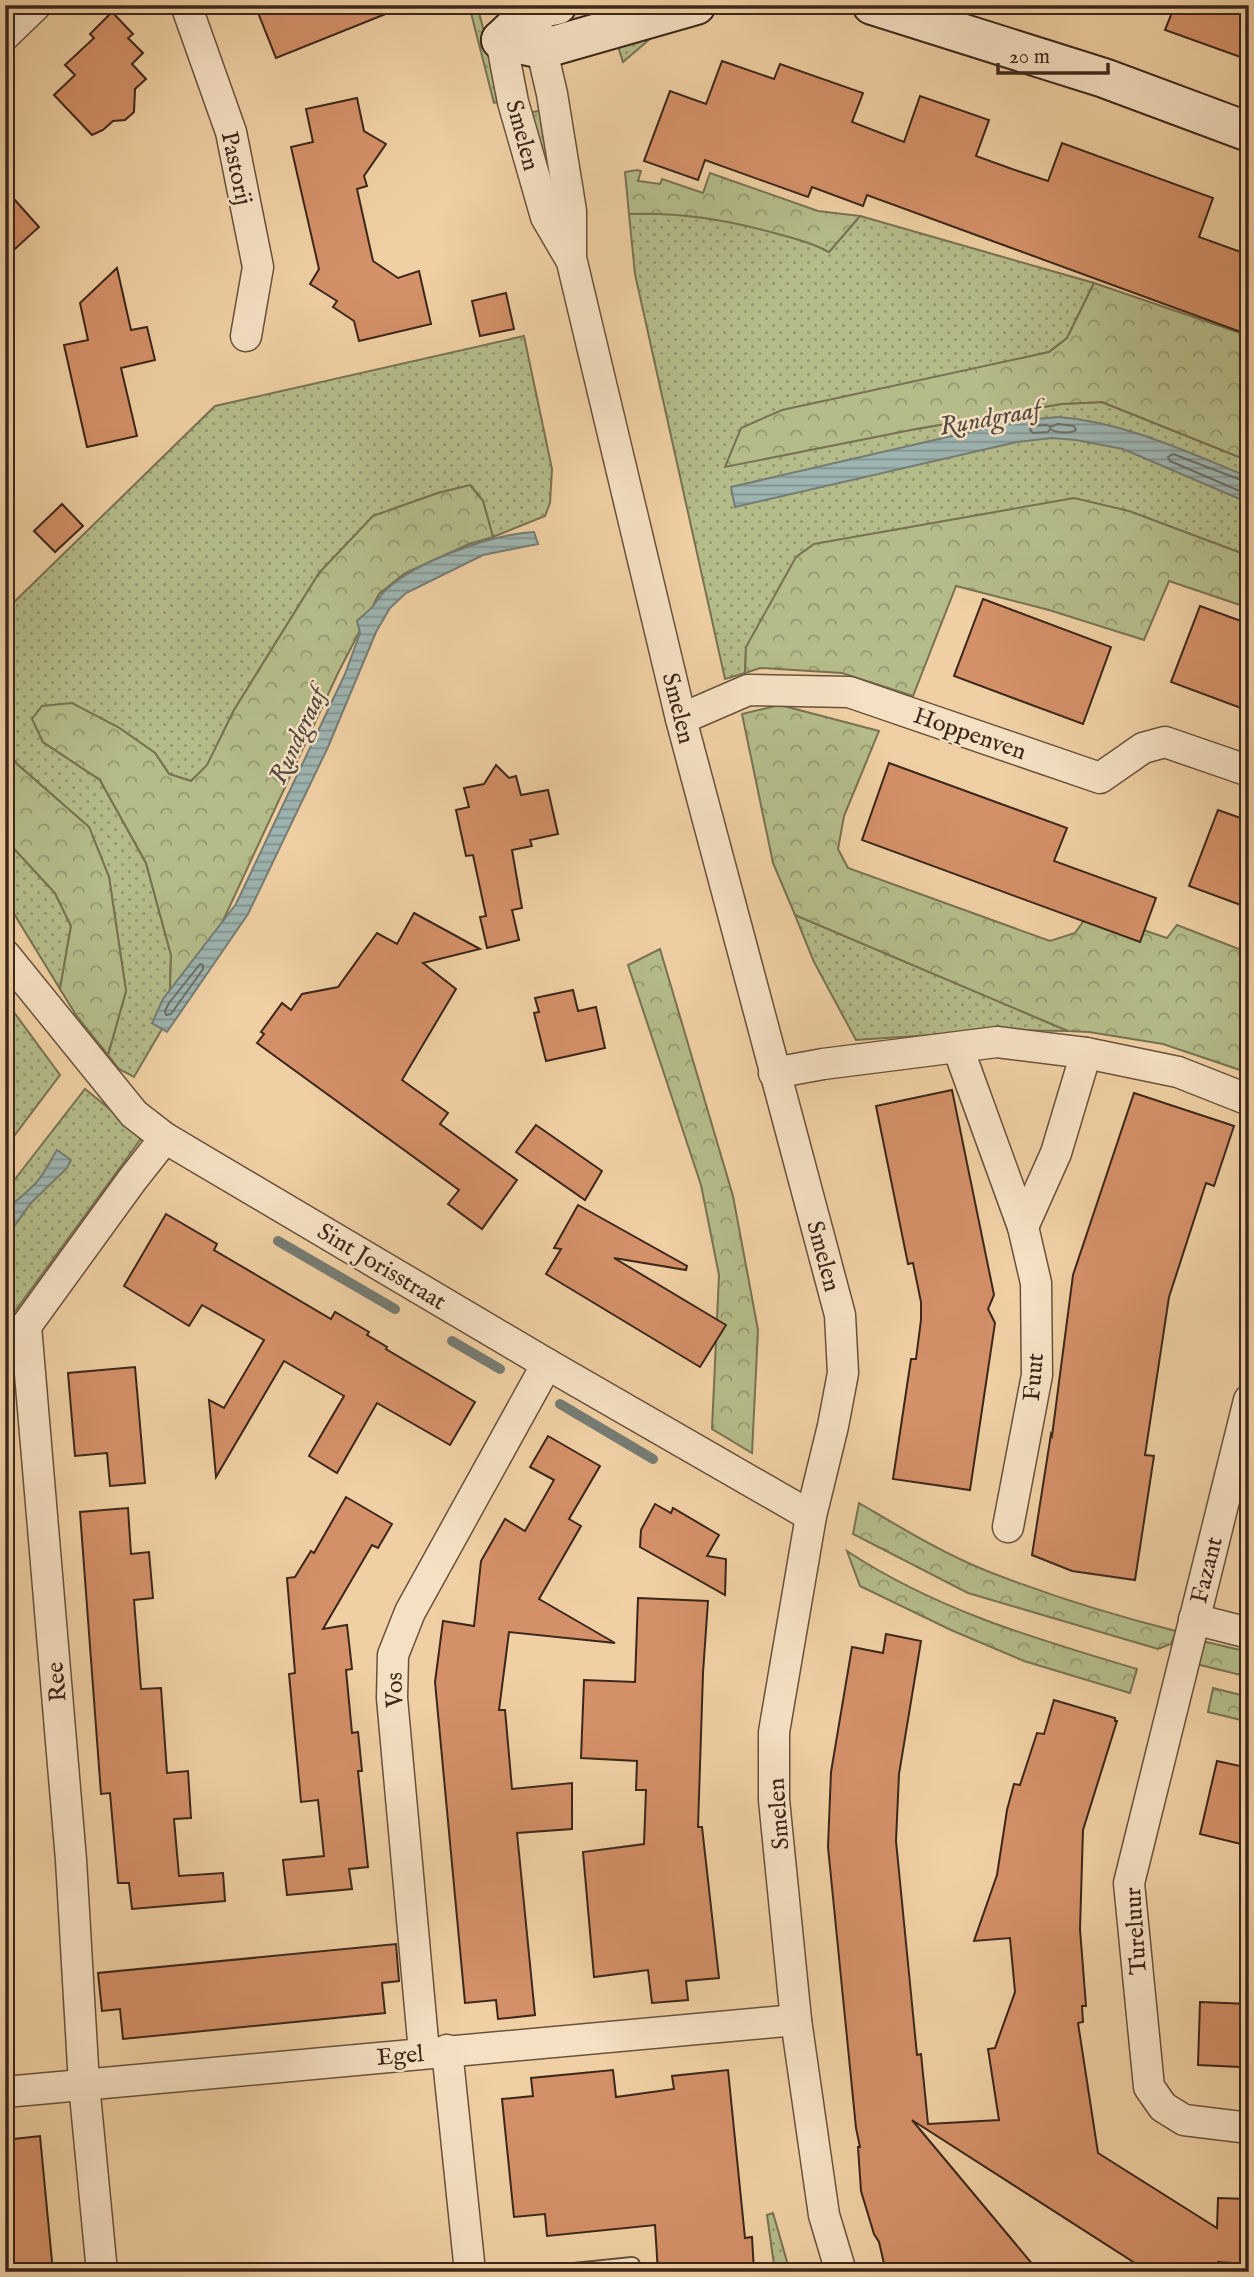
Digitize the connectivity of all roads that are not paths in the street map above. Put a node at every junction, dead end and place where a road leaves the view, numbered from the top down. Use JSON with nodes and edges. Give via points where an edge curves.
{"nodes":[{"id":1,"x":36,"y":5,"type":"edge"},
{"id":2,"x":186,"y":5,"type":"edge"},
{"id":3,"x":696,"y":5,"type":"edge"},
{"id":4,"x":872,"y":5,"type":"edge"},
{"id":5,"x":541,"y":7,"type":"edge"},
{"id":6,"x":498,"y":22,"type":"edge"},
{"id":7,"x":5,"y":35,"type":"edge"},
{"id":8,"x":542,"y":49,"type":"junction"},
{"id":9,"x":1249,"y":132,"type":"edge"},
{"id":10,"x":571,"y":258,"type":"junction"},
{"id":11,"x":246,"y":337,"type":"dead end"},
{"id":12,"x":681,"y":719,"type":"junction"},
{"id":13,"x":1249,"y":771,"type":"edge"},
{"id":14,"x":5,"y":955,"type":"edge"},
{"id":15,"x":958,"y":1048,"type":"junction"},
{"id":16,"x":1086,"y":1053,"type":"junction"},
{"id":17,"x":774,"y":1073,"type":"junction"},
{"id":18,"x":1249,"y":1100,"type":"edge"},
{"id":19,"x":165,"y":1138,"type":"junction"},
{"id":20,"x":1023,"y":1227,"type":"junction"},
{"id":21,"x":547,"y":1364,"type":"junction"},
{"id":22,"x":1249,"y":1400,"type":"edge"},
{"id":23,"x":811,"y":1516,"type":"junction"},
{"id":24,"x":1009,"y":1528,"type":"dead end"},
{"id":25,"x":1194,"y":1619,"type":"junction"},
{"id":26,"x":1249,"y":1633,"type":"edge"},
{"id":27,"x":1182,"y":1667,"type":"joint"},
{"id":28,"x":796,"y":2020,"type":"junction"},
{"id":29,"x":436,"y":2051,"type":"junction"},
{"id":30,"x":84,"y":2084,"type":"junction"},
{"id":31,"x":5,"y":2092,"type":"edge"},
{"id":32,"x":1249,"y":2128,"type":"edge"},
{"id":33,"x":102,"y":2272,"type":"edge"},
{"id":34,"x":470,"y":2272,"type":"edge"},
{"id":35,"x":564,"y":2272,"type":"edge"},
{"id":36,"x":634,"y":2272,"type":"edge"},
{"id":37,"x":841,"y":2272,"type":"edge"}],
"edges":[{"from":1,"to":7,"type":"street"},
{"from":2,"to":11,"type":"street","name":"Pastorij","via":[[231,132],[258,267]]},
{"from":3,"to":8,"type":"street"},
{"from":4,"to":9,"type":"street","via":[[1104,78]]},
{"from":5,"to":6,"type":"street"},
{"from":5,"to":8,"type":"street","name":"Smelen"},
{"from":6,"to":8,"type":"street"},
{"from":6,"to":10,"type":"street","name":"Smelen","via":[[513,102],[546,217]]},
{"from":8,"to":10,"type":"street","name":"Smelen","via":[[571,211]]},
{"from":10,"to":12,"type":"street","name":"Smelen"},
{"from":12,"to":13,"type":"street","name":"Hoppenven","via":[[748,690],[849,692],[1100,778],[1143,747],[1165,742]]},
{"from":12,"to":17,"type":"street","name":"Smelen"},
{"from":14,"to":19,"type":"street","name":"Sint Jorisstraat","via":[[134,1114]]},
{"from":15,"to":16,"type":"street","via":[[997,1042]]},
{"from":15,"to":17,"type":"street"},
{"from":15,"to":20,"type":"street","name":"Fuut"},
{"from":16,"to":18,"type":"street","via":[[1178,1072]]},
{"from":16,"to":20,"type":"street","via":[[1056,1153]]},
{"from":17,"to":23,"type":"street","name":"Smelen","via":[[840,1315],[842,1373]]},
{"from":19,"to":21,"type":"street","name":"Sint Jorisstraat"},
{"from":19,"to":30,"type":"street","name":"Ree","via":[[26,1326],[71,1860]]},
{"from":20,"to":24,"type":"street","name":"Fuut","via":[[1036,1283],[1037,1375]]},
{"from":21,"to":23,"type":"street","name":"Sint Jorisstraat"},
{"from":21,"to":29,"type":"street","name":"Vos","via":[[410,1612],[393,1655],[392,1698]]},
{"from":22,"to":25,"type":"street","name":"Fazant"},
{"from":23,"to":28,"type":"street","name":"Smelen","via":[[774,1732],[774,1800]]},
{"from":25,"to":26,"type":"street","name":"Fazant"},
{"from":25,"to":27,"type":"street","name":"Fazant"},
{"from":27,"to":32,"type":"street","name":"Tureluur","via":[[1129,1883],[1149,2087],[1163,2107],[1184,2120]]},
{"from":28,"to":29,"type":"street","name":"Egel"},
{"from":28,"to":37,"type":"street","name":"Smelen","via":[[824,2215]]},
{"from":29,"to":30,"type":"street","name":"Egel"},
{"from":29,"to":34,"type":"street","name":"Vos"},
{"from":30,"to":31,"type":"street","name":"Egel"},
{"from":30,"to":33,"type":"street","name":"Ree"},
{"from":35,"to":36,"type":"lane","via":[[632,2265]]}]}
